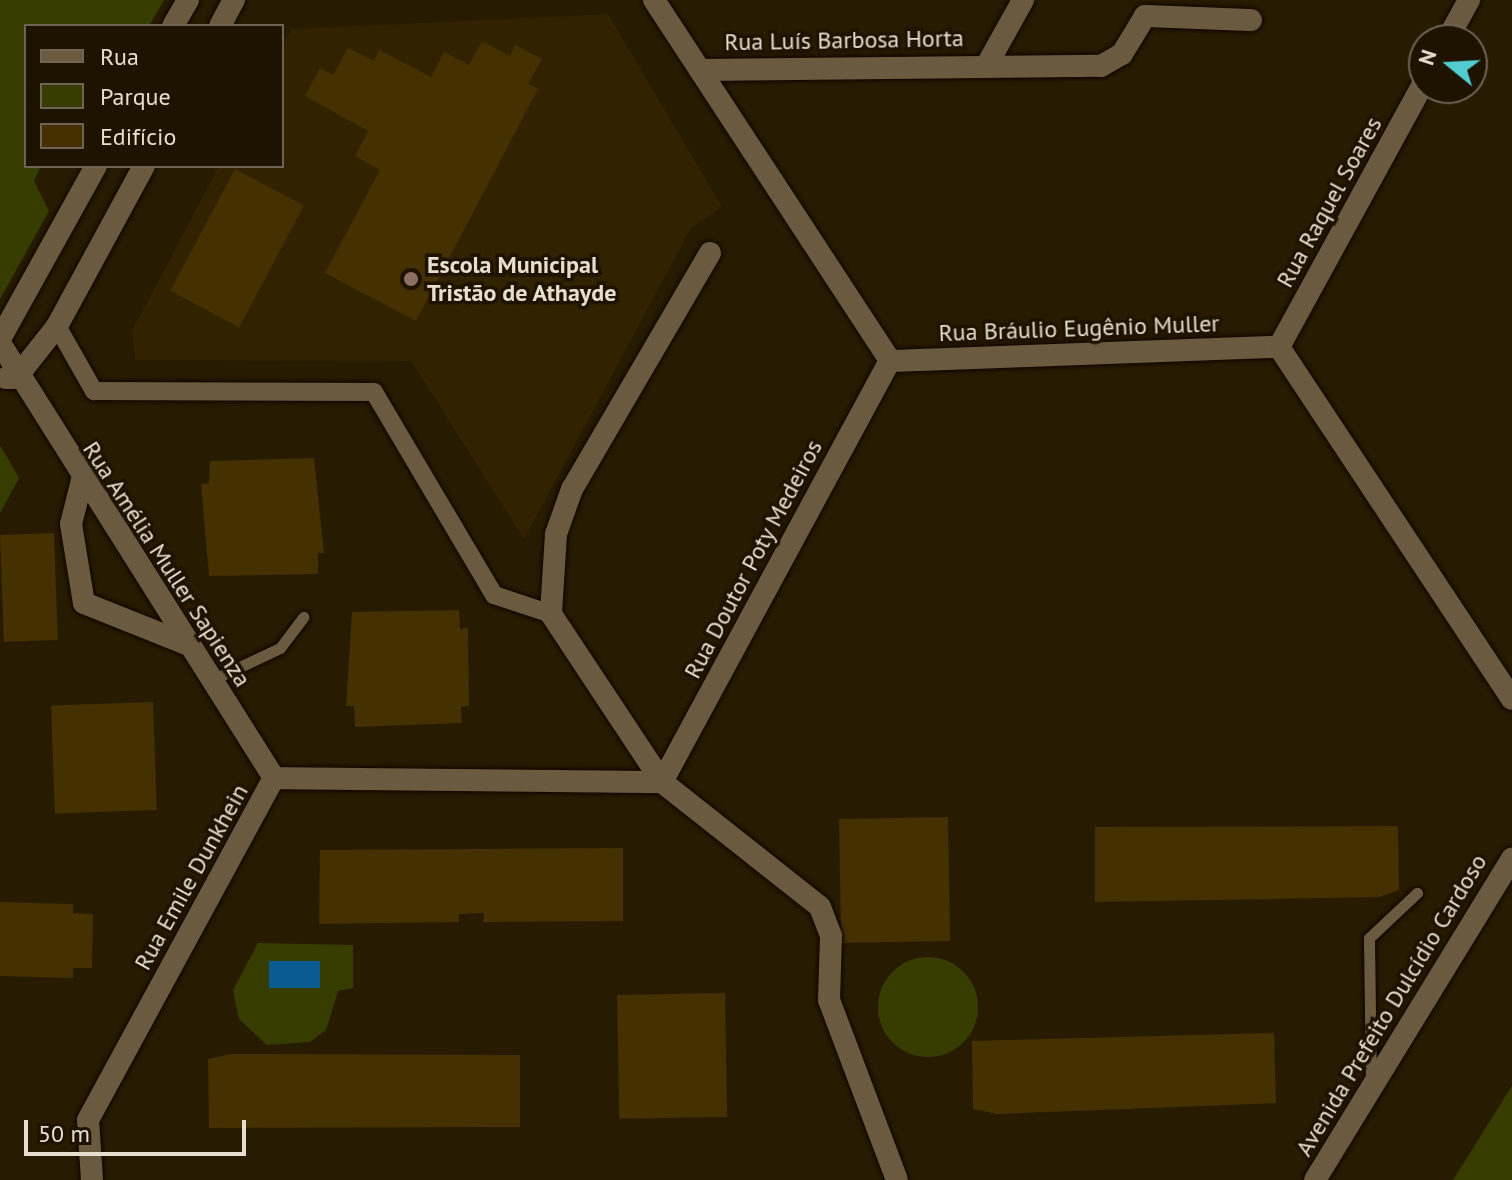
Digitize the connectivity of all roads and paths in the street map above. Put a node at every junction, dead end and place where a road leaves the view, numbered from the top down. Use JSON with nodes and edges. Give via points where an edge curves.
{"nodes":[{"id":1,"x":188,"y":0,"type":"edge"},
{"id":2,"x":234,"y":0,"type":"edge"},
{"id":3,"x":654,"y":0,"type":"edge"},
{"id":4,"x":1023,"y":0,"type":"edge"},
{"id":5,"x":1469,"y":0,"type":"edge"},
{"id":6,"x":1141,"y":8,"type":"edge"},
{"id":7,"x":1251,"y":20,"type":"dead end"},
{"id":8,"x":174,"y":24,"type":"edge"},
{"id":9,"x":221,"y":24,"type":"edge"},
{"id":10,"x":1456,"y":24,"type":"edge"},
{"id":11,"x":988,"y":63,"type":"junction"},
{"id":12,"x":700,"y":70,"type":"junction"},
{"id":13,"x":1412,"y":104,"type":"edge"},
{"id":14,"x":95,"y":168,"type":"edge"},
{"id":15,"x":143,"y":168,"type":"edge"},
{"id":16,"x":710,"y":253,"type":"dead end"},
{"id":17,"x":57,"y":326,"type":"junction"},
{"id":18,"x":0,"y":341,"type":"edge"},
{"id":19,"x":1279,"y":347,"type":"junction"},
{"id":20,"x":890,"y":361,"type":"junction"},
{"id":21,"x":8,"y":378,"type":"edge"},
{"id":22,"x":82,"y":480,"type":"junction"},
{"id":23,"x":551,"y":614,"type":"junction"},
{"id":24,"x":303,"y":617,"type":"dead end"},
{"id":25,"x":189,"y":645,"type":"junction"},
{"id":26,"x":211,"y":680,"type":"junction"},
{"id":27,"x":1512,"y":699,"type":"edge"},
{"id":28,"x":274,"y":778,"type":"junction"},
{"id":29,"x":662,"y":782,"type":"junction"},
{"id":30,"x":1512,"y":858,"type":"edge"},
{"id":31,"x":1417,"y":893,"type":"dead end"},
{"id":32,"x":1371,"y":1088,"type":"junction"},
{"id":33,"x":92,"y":1180,"type":"edge"},
{"id":34,"x":897,"y":1180,"type":"edge"},
{"id":35,"x":1315,"y":1180,"type":"edge"}],
"edges":[{"from":1,"to":8,"type":"street"},
{"from":2,"to":9,"type":"street"},
{"from":3,"to":12,"type":"street"},
{"from":4,"to":11,"type":"street","name":"Rua Luís Barbosa Horta"},
{"from":5,"to":10,"type":"street"},
{"from":6,"to":7,"type":"street","name":"Rua Luís Barbosa Horta"},
{"from":6,"to":11,"type":"street","name":"Rua Luís Barbosa Horta","via":[[1113,63]]},
{"from":11,"to":12,"type":"street","name":"Rua Luís Barbosa Horta"},
{"from":12,"to":20,"type":"street"},
{"from":13,"to":19,"type":"street","name":"Rua Raquel Soares"},
{"from":14,"to":18,"type":"street","name":"Rua Amélia Muller Sapienza"},
{"from":15,"to":17,"type":"street"},
{"from":16,"to":23,"type":"street","via":[[572,489],[556,534]]},
{"from":17,"to":21,"type":"street"},
{"from":17,"to":23,"type":"street","via":[[94,391],[374,392],[494,595]]},
{"from":18,"to":21,"type":"street","name":"Rua Amélia Muller Sapienza"},
{"from":19,"to":20,"type":"street","name":"Rua Bráulio Eugênio Muller"},
{"from":19,"to":27,"type":"street"},
{"from":20,"to":29,"type":"street","name":"Rua Doutor Poty Medeiros"},
{"from":21,"to":22,"type":"street","name":"Rua Amélia Muller Sapienza"},
{"from":22,"to":25,"type":"street","name":"Rua Amélia Muller Sapienza"},
{"from":22,"to":25,"type":"street","via":[[71,524],[84,603]]},
{"from":23,"to":29,"type":"street"},
{"from":24,"to":26,"type":"lane","via":[[280,648]]},
{"from":25,"to":26,"type":"street","name":"Rua Amélia Muller Sapienza"},
{"from":26,"to":28,"type":"street","name":"Rua Amélia Muller Sapienza"},
{"from":28,"to":29,"type":"street","name":"Rua Emile Dunkhein"},
{"from":28,"to":33,"type":"street","name":"Rua Emile Dunkhein","via":[[88,1120]]},
{"from":29,"to":34,"type":"street","via":[[820,907],[831,936],[829,1000]]},
{"from":30,"to":32,"type":"street","name":"Avenida Prefeito Dulcídio Cardoso"},
{"from":31,"to":32,"type":"lane","via":[[1369,938]]},
{"from":32,"to":35,"type":"street","name":"Avenida Prefeito Dulcídio Cardoso"}]}
